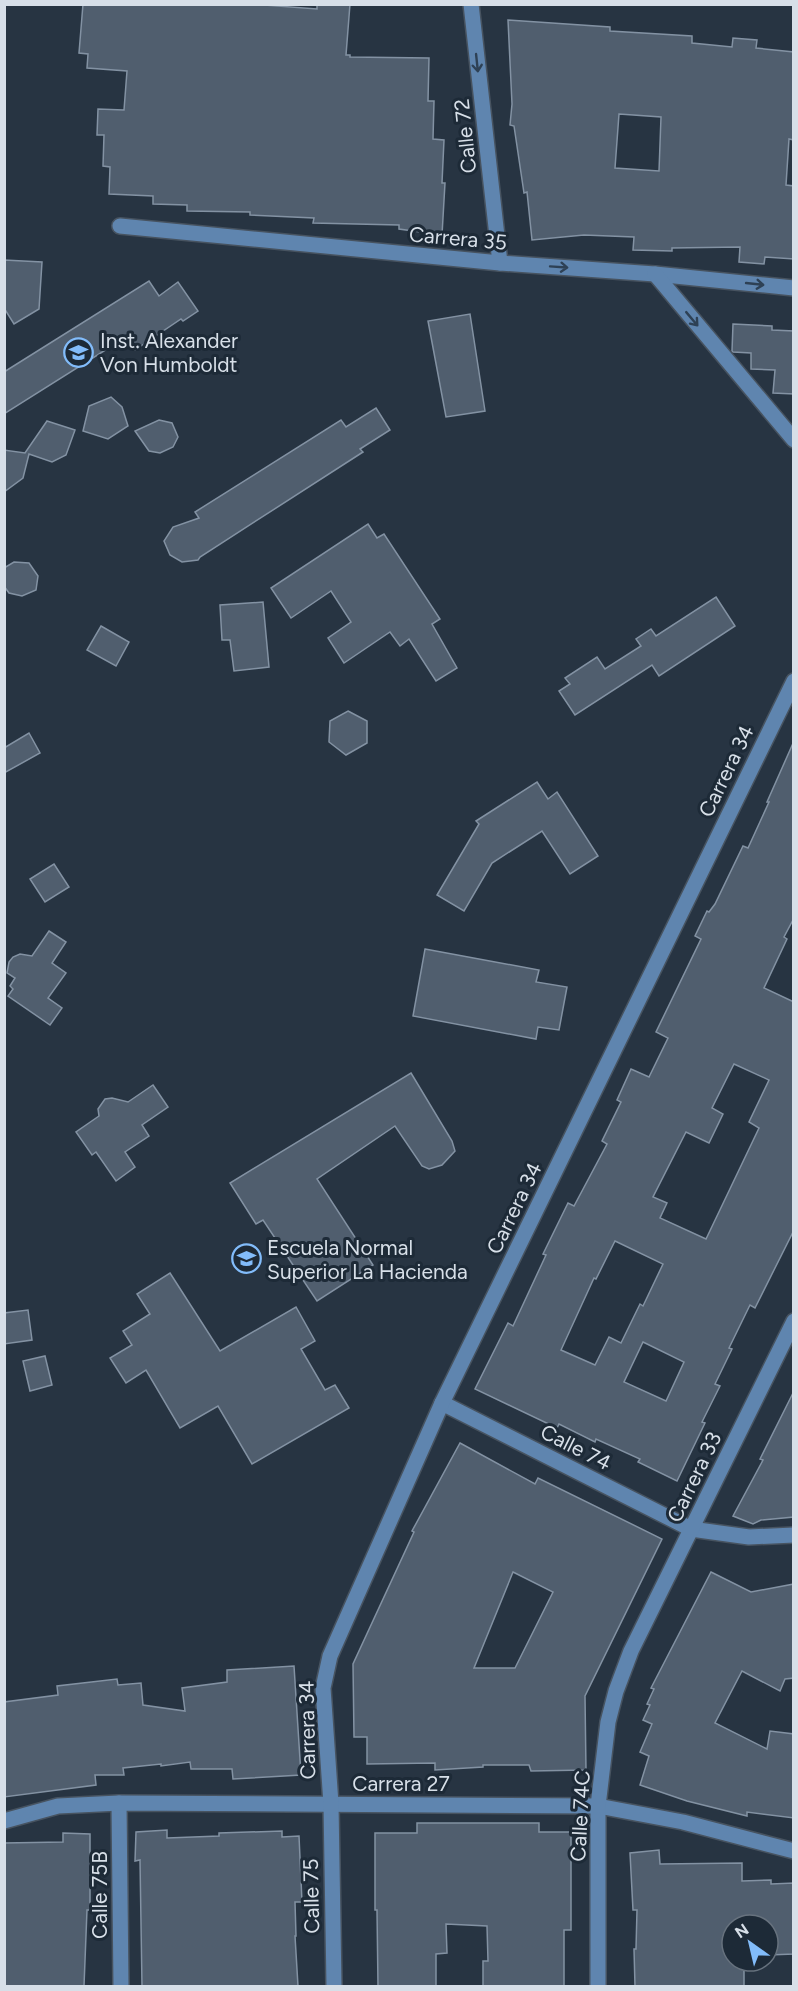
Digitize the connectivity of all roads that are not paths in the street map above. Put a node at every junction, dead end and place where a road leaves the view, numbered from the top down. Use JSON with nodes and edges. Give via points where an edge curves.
{"nodes":[{"id":1,"x":471,"y":4,"type":"edge"},
{"id":2,"x":120,"y":226,"type":"dead end"},
{"id":3,"x":500,"y":263,"type":"junction"},
{"id":4,"x":655,"y":274,"type":"junction"},
{"id":5,"x":794,"y":288,"type":"edge"},
{"id":6,"x":794,"y":440,"type":"edge"},
{"id":7,"x":794,"y":681,"type":"edge"},
{"id":8,"x":794,"y":1321,"type":"edge"},
{"id":9,"x":442,"y":1403,"type":"junction"},
{"id":10,"x":692,"y":1529,"type":"junction"},
{"id":11,"x":794,"y":1535,"type":"edge"},
{"id":12,"x":631,"y":1651,"type":"joint"},
{"id":13,"x":119,"y":1803,"type":"junction"},
{"id":14,"x":331,"y":1804,"type":"junction"},
{"id":15,"x":598,"y":1806,"type":"junction"},
{"id":16,"x":4,"y":1821,"type":"edge"},
{"id":17,"x":794,"y":1851,"type":"edge"},
{"id":18,"x":121,"y":1986,"type":"edge"},
{"id":19,"x":334,"y":1986,"type":"edge"},
{"id":20,"x":598,"y":1986,"type":"edge"}],
"edges":[{"from":1,"to":3,"type":"street","name":"Calle 72","one_way":true},
{"from":2,"to":3,"type":"street","name":"Carrera 35"},
{"from":3,"to":4,"type":"street","name":"Carrera 35","one_way":true},
{"from":4,"to":5,"type":"street","name":"Carrera 35","one_way":true},
{"from":4,"to":6,"type":"street","one_way":true},
{"from":7,"to":9,"type":"street","name":"Carrera 34"},
{"from":8,"to":10,"type":"street","name":"Carrera 33"},
{"from":9,"to":10,"type":"street","name":"Calle 74"},
{"from":9,"to":14,"type":"street","name":"Carrera 34","via":[[330,1656],[323,1688]]},
{"from":10,"to":11,"type":"street","name":"Calle 74","via":[[749,1537]]},
{"from":10,"to":12,"type":"street","name":"Carrera 33"},
{"from":12,"to":15,"type":"street","name":"Calle 74C","via":[[608,1722]]},
{"from":13,"to":14,"type":"street","name":"Carrera 27"},
{"from":13,"to":16,"type":"street","name":"Carrera 27","via":[[57,1806]]},
{"from":13,"to":18,"type":"street","name":"Calle 75B"},
{"from":14,"to":15,"type":"street","name":"Carrera 27"},
{"from":14,"to":19,"type":"street","name":"Calle 75"},
{"from":15,"to":17,"type":"street","name":"Carrera 27","via":[[683,1822]]},
{"from":15,"to":20,"type":"street","name":"Calle 74C"}]}
